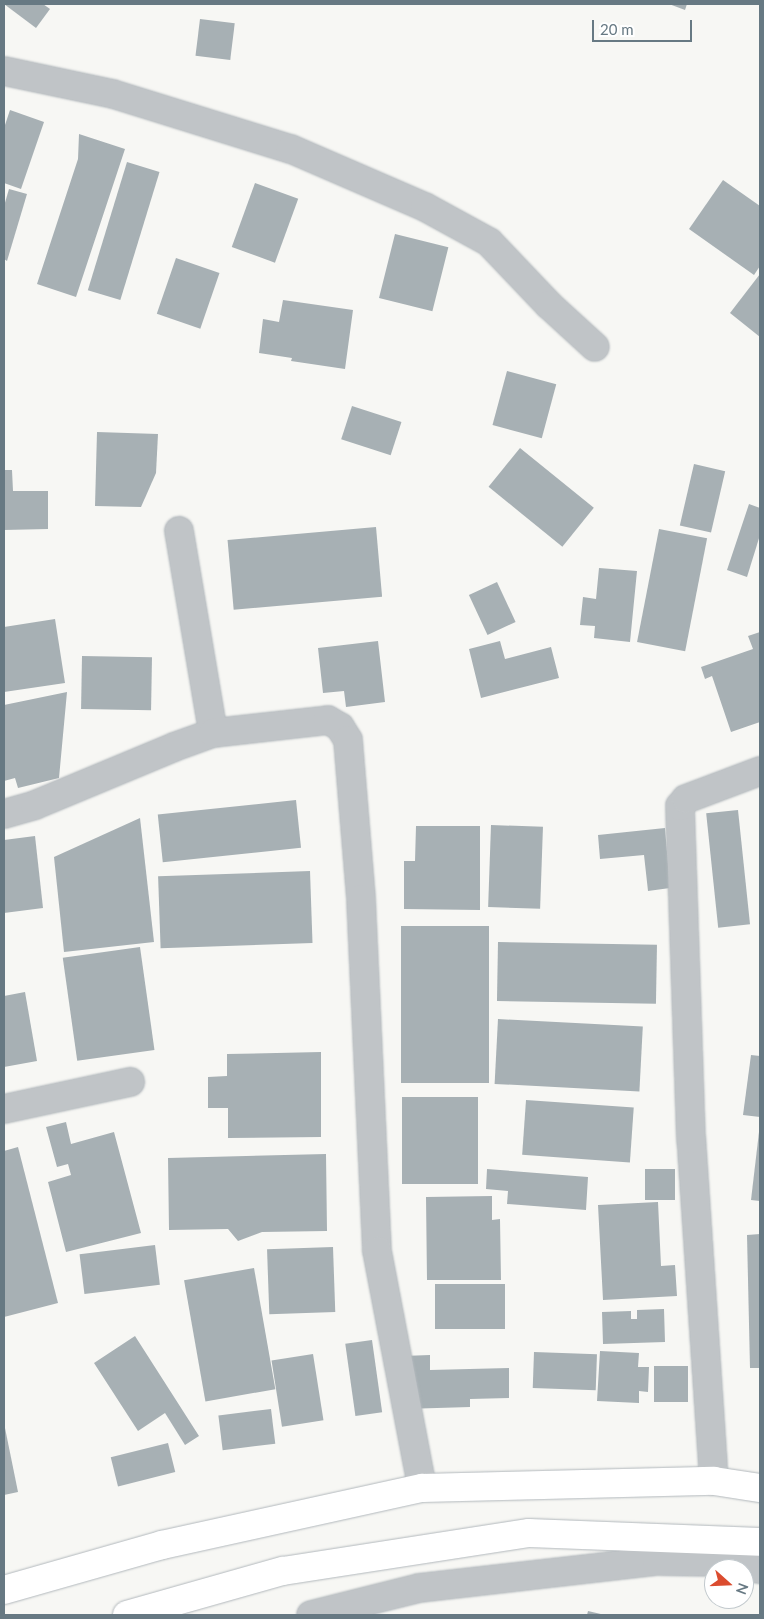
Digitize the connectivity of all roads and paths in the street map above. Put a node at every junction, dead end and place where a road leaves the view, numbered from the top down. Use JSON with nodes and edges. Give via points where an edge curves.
{"nodes":[{"id":1,"x":4,"y":71,"type":"edge"},
{"id":2,"x":595,"y":347,"type":"dead end"},
{"id":3,"x":179,"y":531,"type":"dead end"},
{"id":4,"x":213,"y":732,"type":"junction"},
{"id":5,"x":760,"y":771,"type":"edge"},
{"id":6,"x":4,"y":814,"type":"edge"},
{"id":7,"x":130,"y":1082,"type":"dead end"},
{"id":8,"x":4,"y":1109,"type":"edge"},
{"id":9,"x":714,"y":1481,"type":"junction"},
{"id":10,"x":422,"y":1488,"type":"junction"},
{"id":11,"x":760,"y":1488,"type":"edge"},
{"id":12,"x":760,"y":1542,"type":"edge"},
{"id":13,"x":760,"y":1569,"type":"edge"},
{"id":14,"x":4,"y":1590,"type":"edge"},
{"id":15,"x":127,"y":1615,"type":"edge"},
{"id":16,"x":311,"y":1615,"type":"edge"}],
"edges":[{"from":1,"to":2,"type":"street","via":[[113,94],[291,149],[425,207],[489,242]]},
{"from":3,"to":4,"type":"street"},
{"from":4,"to":6,"type":"street","via":[[35,805]]},
{"from":4,"to":10,"type":"street","via":[[328,720],[340,727],[348,740],[361,899],[376,1251]]},
{"from":5,"to":9,"type":"street","via":[[686,799],[680,806],[690,1139]]},
{"from":7,"to":8,"type":"street"},
{"from":9,"to":10,"type":"street"},
{"from":9,"to":11,"type":"street"},
{"from":10,"to":14,"type":"street","via":[[162,1545]]},
{"from":12,"to":15,"type":"street","via":[[528,1533],[283,1570]]},
{"from":13,"to":16,"type":"street","via":[[722,1562],[657,1561],[418,1588]]}]}
